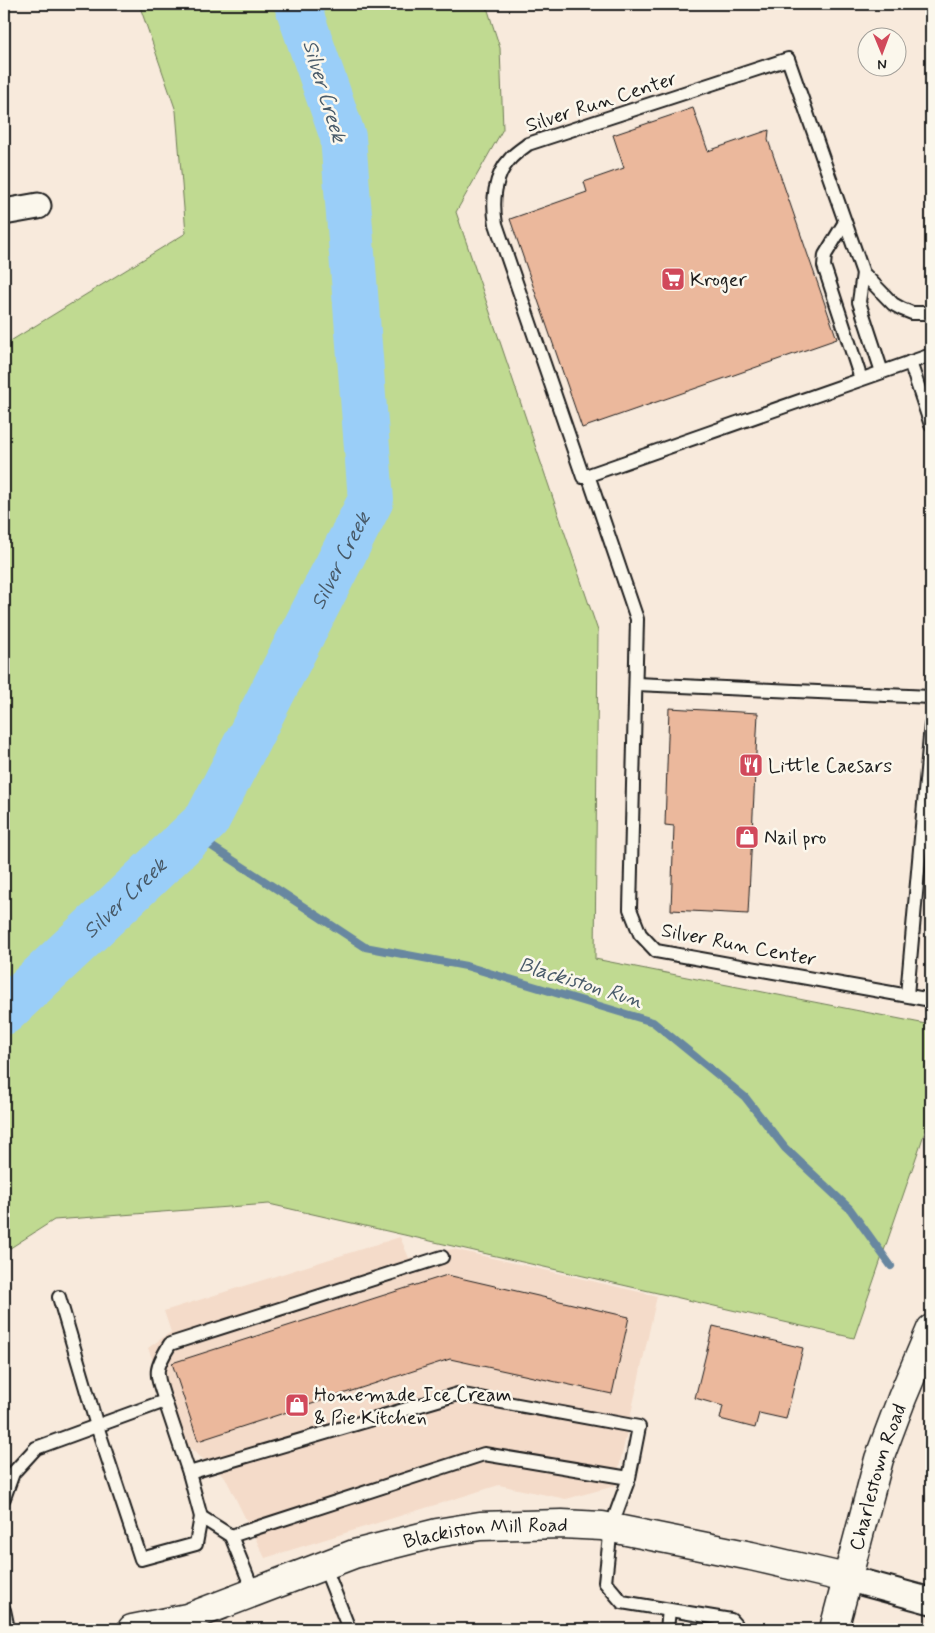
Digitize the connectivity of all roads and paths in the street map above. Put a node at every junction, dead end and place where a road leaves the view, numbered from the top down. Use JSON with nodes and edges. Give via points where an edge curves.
{"nodes":[{"id":1,"x":38,"y":206,"type":"dead end"},
{"id":2,"x":4,"y":212,"type":"edge"},
{"id":3,"x":845,"y":222,"type":"junction"},
{"id":4,"x":863,"y":273,"type":"junction"},
{"id":5,"x":931,"y":313,"type":"edge"},
{"id":6,"x":931,"y":355,"type":"edge"},
{"id":7,"x":910,"y":362,"type":"junction"},
{"id":8,"x":882,"y":372,"type":"junction"},
{"id":9,"x":861,"y":379,"type":"junction"},
{"id":10,"x":927,"y":397,"type":"edge"},
{"id":11,"x":931,"y":424,"type":"edge"},
{"id":12,"x":586,"y":476,"type":"junction"},
{"id":13,"x":636,"y":684,"type":"junction"},
{"id":14,"x":931,"y":697,"type":"edge"},
{"id":15,"x":931,"y":725,"type":"edge"},
{"id":16,"x":907,"y":995,"type":"junction"},
{"id":17,"x":931,"y":1000,"type":"edge"},
{"id":18,"x":442,"y":1257,"type":"dead end"},
{"id":19,"x":59,"y":1297,"type":"dead end"},
{"id":20,"x":931,"y":1329,"type":"edge"},
{"id":21,"x":165,"y":1401,"type":"junction"},
{"id":22,"x":97,"y":1426,"type":"junction"},
{"id":23,"x":189,"y":1472,"type":"junction"},
{"id":24,"x":629,"y":1478,"type":"junction"},
{"id":25,"x":4,"y":1498,"type":"edge"},
{"id":26,"x":201,"y":1517,"type":"junction"},
{"id":27,"x":611,"y":1528,"type":"junction"},
{"id":28,"x":231,"y":1536,"type":"junction"},
{"id":29,"x":324,"y":1565,"type":"junction"},
{"id":30,"x":846,"y":1578,"type":"junction"},
{"id":31,"x":254,"y":1592,"type":"junction"},
{"id":32,"x":931,"y":1601,"type":"edge"},
{"id":33,"x":4,"y":1610,"type":"edge"},
{"id":34,"x":669,"y":1610,"type":"junction"},
{"id":35,"x":8,"y":1629,"type":"edge"},
{"id":36,"x":132,"y":1629,"type":"edge"},
{"id":37,"x":349,"y":1629,"type":"edge"},
{"id":38,"x":667,"y":1629,"type":"edge"},
{"id":39,"x":739,"y":1629,"type":"edge"},
{"id":40,"x":834,"y":1629,"type":"edge"}],
"edges":[{"from":1,"to":2,"type":"street"},
{"from":3,"to":4,"type":"lane","name":"Silver Run Center"},
{"from":3,"to":9,"type":"lane","via":[[825,255],[824,266]]},
{"from":3,"to":12,"type":"lane","name":"Silver Run Center","via":[[788,59],[528,144],[508,160],[496,183],[493,209],[496,224]]},
{"from":4,"to":5,"type":"lane","name":"Silver Run Center","via":[[893,304],[912,313]]},
{"from":4,"to":8,"type":"lane","name":"Silver Run Center","via":[[859,302]]},
{"from":6,"to":7,"type":"lane"},
{"from":7,"to":8,"type":"lane"},
{"from":7,"to":10,"type":"lane"},
{"from":8,"to":9,"type":"lane"},
{"from":9,"to":12,"type":"lane"},
{"from":10,"to":11,"type":"lane"},
{"from":12,"to":13,"type":"lane","name":"Silver Run Center","via":[[637,619]]},
{"from":13,"to":14,"type":"lane"},
{"from":13,"to":16,"type":"lane","name":"Silver Run Center","via":[[630,909],[640,934],[656,951]]},
{"from":15,"to":16,"type":"lane"},
{"from":16,"to":17,"type":"lane","name":"Silver Run Center"},
{"from":18,"to":21,"type":"lane","via":[[170,1344],[156,1372]]},
{"from":19,"to":22,"type":"lane"},
{"from":20,"to":30,"type":"main road","name":"Charlestown Road","via":[[879,1459]]},
{"from":21,"to":22,"type":"lane"},
{"from":21,"to":23,"type":"lane"},
{"from":22,"to":25,"type":"lane","via":[[36,1448],[13,1473]]},
{"from":22,"to":26,"type":"lane","via":[[141,1559],[196,1544]]},
{"from":23,"to":24,"type":"lane","via":[[458,1394],[639,1427]]},
{"from":23,"to":26,"type":"lane"},
{"from":24,"to":27,"type":"lane"},
{"from":24,"to":28,"type":"lane","via":[[484,1454]]},
{"from":26,"to":28,"type":"lane"},
{"from":27,"to":29,"type":"main road","name":"Blackiston Mill Road","via":[[562,1524],[480,1526],[395,1542]]},
{"from":27,"to":30,"type":"main road","name":"Blackiston Mill Road"},
{"from":27,"to":34,"type":"lane","via":[[605,1582],[622,1602]]},
{"from":28,"to":31,"type":"lane"},
{"from":29,"to":31,"type":"main road","name":"Blackiston Mill Road"},
{"from":29,"to":37,"type":"lane"},
{"from":30,"to":32,"type":"street"},
{"from":30,"to":40,"type":"main road","name":"Charlestown Road"},
{"from":31,"to":36,"type":"main road","name":"Blackiston Mill Road","via":[[187,1618]]},
{"from":33,"to":35,"type":"lane"},
{"from":34,"to":38,"type":"lane"},
{"from":34,"to":39,"type":"lane","via":[[731,1620]]}]}
